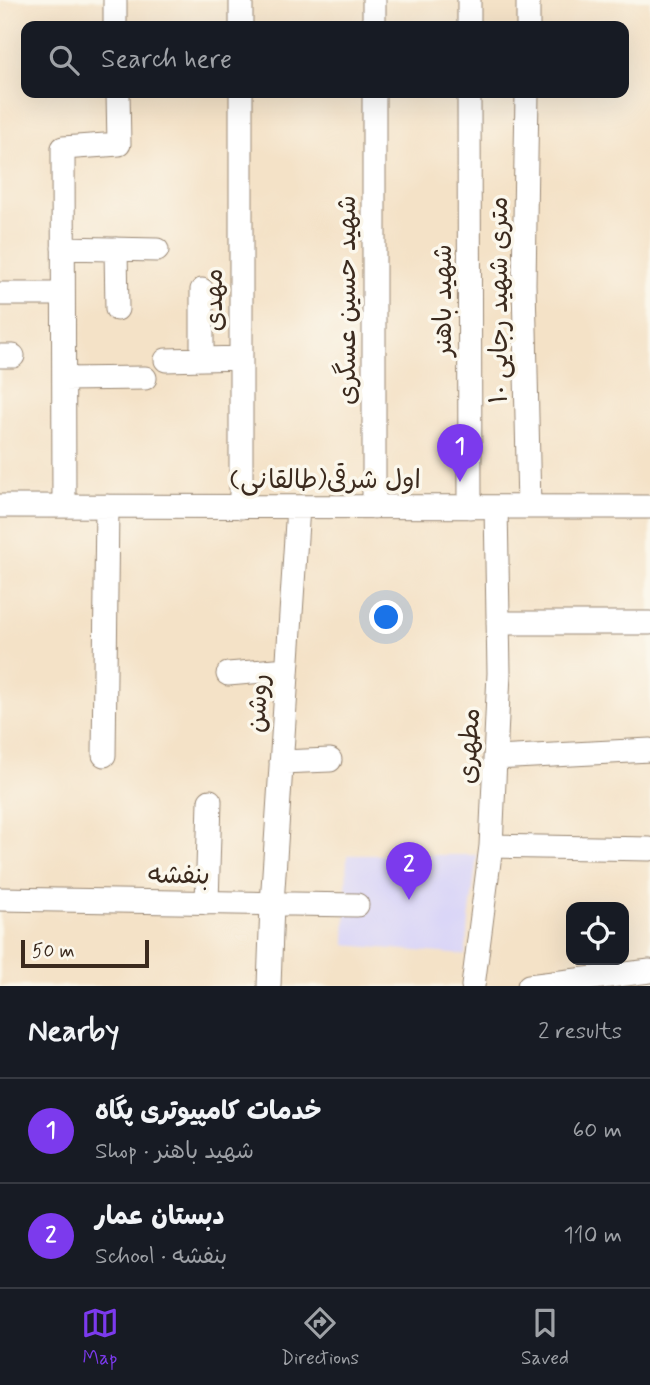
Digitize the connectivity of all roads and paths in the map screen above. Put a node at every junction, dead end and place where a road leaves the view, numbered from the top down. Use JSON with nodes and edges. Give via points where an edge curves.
{"nodes":[{"id":1,"x":114,"y":0,"type":"edge"},
{"id":2,"x":242,"y":0,"type":"edge"},
{"id":3,"x":374,"y":0,"type":"edge"},
{"id":4,"x":468,"y":0,"type":"edge"},
{"id":5,"x":528,"y":0,"type":"edge"},
{"id":6,"x":115,"y":21,"type":"edge"},
{"id":7,"x":242,"y":21,"type":"edge"},
{"id":8,"x":374,"y":21,"type":"edge"},
{"id":9,"x":469,"y":21,"type":"edge"},
{"id":10,"x":528,"y":21,"type":"edge"},
{"id":11,"x":118,"y":98,"type":"edge"},
{"id":12,"x":241,"y":98,"type":"edge"},
{"id":13,"x":374,"y":98,"type":"edge"},
{"id":14,"x":469,"y":98,"type":"edge"},
{"id":15,"x":527,"y":98,"type":"edge"},
{"id":16,"x":63,"y":248,"type":"junction"},
{"id":17,"x":116,"y":249,"type":"junction"},
{"id":18,"x":157,"y":250,"type":"dead end"},
{"id":19,"x":202,"y":289,"type":"dead end"},
{"id":20,"x":0,"y":294,"type":"edge"},
{"id":21,"x":63,"y":294,"type":"junction"},
{"id":22,"x":117,"y":309,"type":"dead end"},
{"id":23,"x":241,"y":358,"type":"junction"},
{"id":24,"x":202,"y":359,"type":"junction"},
{"id":25,"x":166,"y":360,"type":"dead end"},
{"id":26,"x":64,"y":379,"type":"junction"},
{"id":27,"x":145,"y":379,"type":"dead end"},
{"id":28,"x":0,"y":506,"type":"edge"},
{"id":29,"x":64,"y":506,"type":"junction"},
{"id":30,"x":107,"y":506,"type":"junction"},
{"id":31,"x":241,"y":506,"type":"junction"},
{"id":32,"x":298,"y":507,"type":"junction"},
{"id":33,"x":374,"y":507,"type":"junction"},
{"id":34,"x":470,"y":507,"type":"junction"},
{"id":35,"x":496,"y":507,"type":"junction"},
{"id":36,"x":529,"y":507,"type":"junction"},
{"id":37,"x":650,"y":508,"type":"edge"},
{"id":38,"x":498,"y":623,"type":"junction"},
{"id":39,"x":650,"y":623,"type":"edge"},
{"id":40,"x":287,"y":669,"type":"junction"},
{"id":41,"x":228,"y":674,"type":"dead end"},
{"id":42,"x":650,"y":750,"type":"edge"},
{"id":43,"x":104,"y":755,"type":"dead end"},
{"id":44,"x":495,"y":758,"type":"junction"},
{"id":45,"x":330,"y":760,"type":"dead end"},
{"id":46,"x":281,"y":762,"type":"junction"},
{"id":47,"x":209,"y":801,"type":"dead end"},
{"id":48,"x":491,"y":846,"type":"junction"},
{"id":49,"x":650,"y":849,"type":"edge"},
{"id":50,"x":0,"y":899,"type":"edge"},
{"id":51,"x":207,"y":903,"type":"junction"},
{"id":52,"x":272,"y":904,"type":"junction"},
{"id":53,"x":357,"y":905,"type":"dead end"},
{"id":54,"x":650,"y":971,"type":"edge"},
{"id":55,"x":269,"y":986,"type":"edge"},
{"id":56,"x":473,"y":986,"type":"edge"},
{"id":57,"x":529,"y":986,"type":"edge"}],
"edges":[{"from":1,"to":6,"type":"street"},
{"from":2,"to":7,"type":"street"},
{"from":3,"to":8,"type":"street"},
{"from":4,"to":9,"type":"street"},
{"from":5,"to":10,"type":"street"},
{"from":11,"to":16,"type":"street","via":[[119,144],[63,148]]},
{"from":12,"to":23,"type":"street","name":"مهدی"},
{"from":13,"to":33,"type":"street","name":"شهید حسین عسگری"},
{"from":14,"to":34,"type":"street","name":"شهید باهنر"},
{"from":15,"to":36,"type":"street","name":"۱۰ متری شهید رجایی","via":[[524,284]]},
{"from":16,"to":17,"type":"street"},
{"from":16,"to":21,"type":"street"},
{"from":17,"to":18,"type":"street"},
{"from":17,"to":22,"type":"street"},
{"from":19,"to":24,"type":"street"},
{"from":20,"to":21,"type":"street"},
{"from":21,"to":26,"type":"street"},
{"from":23,"to":24,"type":"street"},
{"from":23,"to":31,"type":"street","name":"مهدی"},
{"from":24,"to":25,"type":"street"},
{"from":26,"to":27,"type":"street"},
{"from":26,"to":29,"type":"street"},
{"from":28,"to":29,"type":"street","name":"اول شرقی(طالقانی)"},
{"from":29,"to":30,"type":"street","name":"اول شرقی(طالقانی)"},
{"from":30,"to":31,"type":"street","name":"اول شرقی(طالقانی)"},
{"from":30,"to":43,"type":"street"},
{"from":31,"to":32,"type":"street","name":"اول شرقی(طالقانی)"},
{"from":32,"to":33,"type":"street","name":"اول شرقی(طالقانی)"},
{"from":32,"to":40,"type":"street","name":"روشن"},
{"from":33,"to":34,"type":"street","name":"اول شرقی(طالقانی)"},
{"from":34,"to":35,"type":"street","name":"اول شرقی(طالقانی)"},
{"from":35,"to":36,"type":"street","name":"اول شرقی(طالقانی)"},
{"from":35,"to":38,"type":"street","name":"مطهری"},
{"from":36,"to":37,"type":"street","name":"اول شرقی(طالقانی)"},
{"from":38,"to":39,"type":"street"},
{"from":38,"to":44,"type":"street","name":"مطهری"},
{"from":40,"to":41,"type":"street"},
{"from":40,"to":46,"type":"street","name":"روشن"},
{"from":42,"to":44,"type":"street"},
{"from":44,"to":48,"type":"street","name":"مطهری"},
{"from":45,"to":46,"type":"street"},
{"from":46,"to":52,"type":"street","name":"روشن"},
{"from":47,"to":51,"type":"street"},
{"from":48,"to":49,"type":"street"},
{"from":48,"to":56,"type":"street","name":"مطهری"},
{"from":50,"to":51,"type":"street","name":"بنفشه"},
{"from":51,"to":52,"type":"street","name":"بنفشه"},
{"from":52,"to":53,"type":"street","name":"بنفشه"},
{"from":52,"to":55,"type":"street"},
{"from":54,"to":57,"type":"street"}]}
